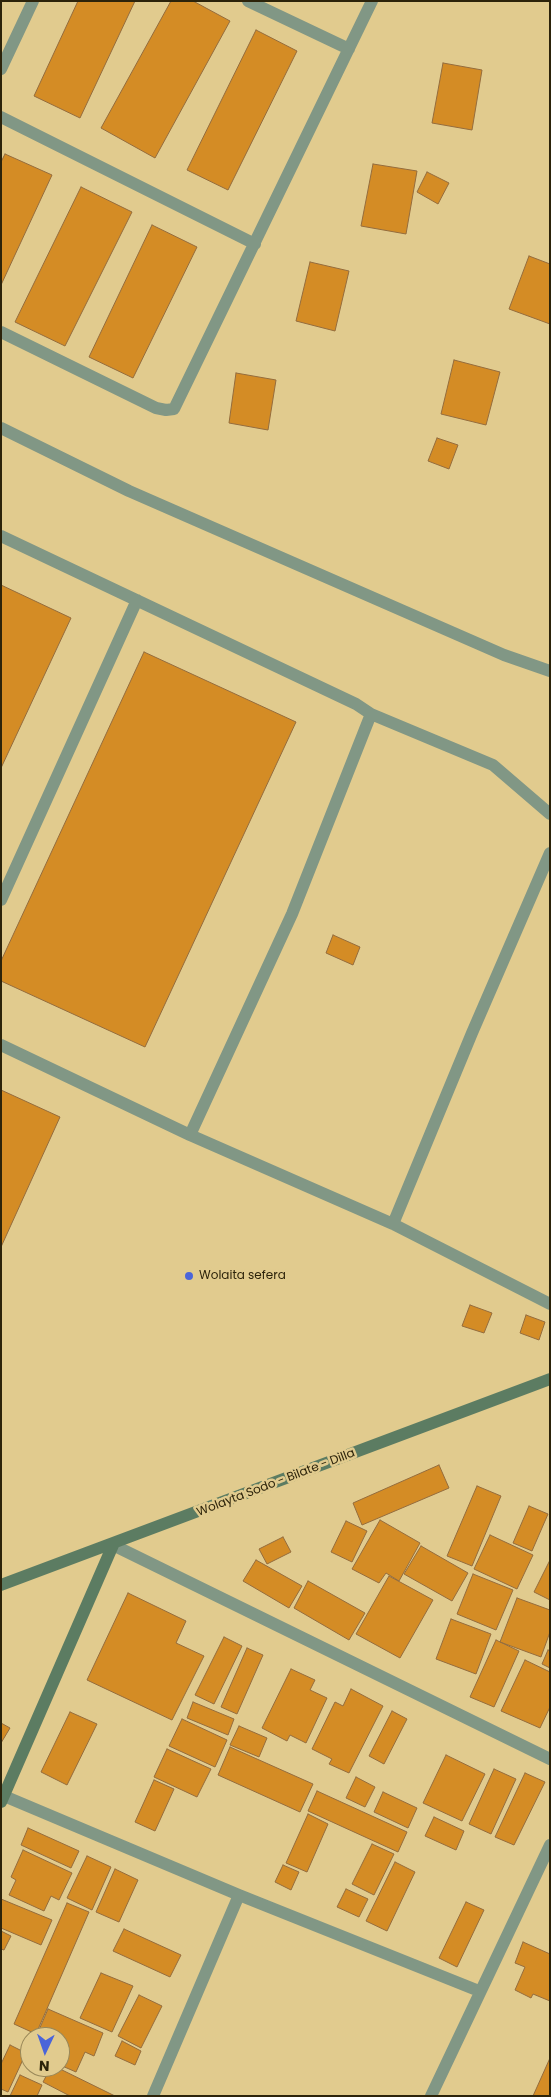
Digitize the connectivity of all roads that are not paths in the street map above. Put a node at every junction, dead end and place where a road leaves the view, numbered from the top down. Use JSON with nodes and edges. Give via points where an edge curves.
{"nodes":[{"id":1,"x":33,"y":1,"type":"edge"},
{"id":2,"x":248,"y":1,"type":"edge"},
{"id":3,"x":372,"y":1,"type":"edge"},
{"id":4,"x":349,"y":50,"type":"junction"},
{"id":5,"x":1,"y":69,"type":"edge"},
{"id":6,"x":1,"y":117,"type":"edge"},
{"id":7,"x":255,"y":244,"type":"junction"},
{"id":8,"x":1,"y":332,"type":"edge"},
{"id":9,"x":1,"y":428,"type":"edge"},
{"id":10,"x":1,"y":536,"type":"edge"},
{"id":11,"x":137,"y":600,"type":"junction"},
{"id":12,"x":550,"y":671,"type":"edge"},
{"id":13,"x":371,"y":714,"type":"junction"},
{"id":14,"x":550,"y":814,"type":"edge"},
{"id":15,"x":550,"y":853,"type":"edge"},
{"id":16,"x":1,"y":900,"type":"edge"},
{"id":17,"x":1,"y":1045,"type":"edge"},
{"id":18,"x":190,"y":1135,"type":"junction"},
{"id":19,"x":393,"y":1224,"type":"junction"},
{"id":20,"x":550,"y":1304,"type":"edge"},
{"id":21,"x":550,"y":1379,"type":"edge"},
{"id":22,"x":112,"y":1545,"type":"junction"},
{"id":23,"x":1,"y":1585,"type":"edge"},
{"id":24,"x":550,"y":1759,"type":"edge"},
{"id":25,"x":3,"y":1799,"type":"edge"},
{"id":26,"x":550,"y":1845,"type":"edge"},
{"id":27,"x":239,"y":1895,"type":"junction"},
{"id":28,"x":479,"y":1991,"type":"junction"},
{"id":29,"x":153,"y":2096,"type":"edge"},
{"id":30,"x":430,"y":2096,"type":"edge"}],
"edges":[{"from":1,"to":5,"type":"street"},
{"from":2,"to":4,"type":"street"},
{"from":3,"to":4,"type":"street"},
{"from":4,"to":7,"type":"street"},
{"from":6,"to":7,"type":"street"},
{"from":7,"to":8,"type":"street","via":[[174,409],[156,408]]},
{"from":9,"to":12,"type":"street","via":[[129,491],[504,655]]},
{"from":10,"to":11,"type":"street"},
{"from":11,"to":13,"type":"street"},
{"from":11,"to":16,"type":"street"},
{"from":13,"to":14,"type":"street","via":[[493,765]]},
{"from":13,"to":18,"type":"street","via":[[292,914]]},
{"from":15,"to":19,"type":"street"},
{"from":17,"to":18,"type":"street"},
{"from":18,"to":19,"type":"street"},
{"from":19,"to":20,"type":"street"},
{"from":21,"to":22,"type":"main road","name":"Wolayta Sodo - Bilate - Dilla"},
{"from":22,"to":23,"type":"main road","name":"Wolayta Sodo - Bilate - Dilla"},
{"from":22,"to":24,"type":"street"},
{"from":22,"to":25,"type":"main road"},
{"from":25,"to":27,"type":"street"},
{"from":26,"to":28,"type":"street"},
{"from":27,"to":28,"type":"street"},
{"from":27,"to":29,"type":"street"},
{"from":28,"to":30,"type":"street"}]}
